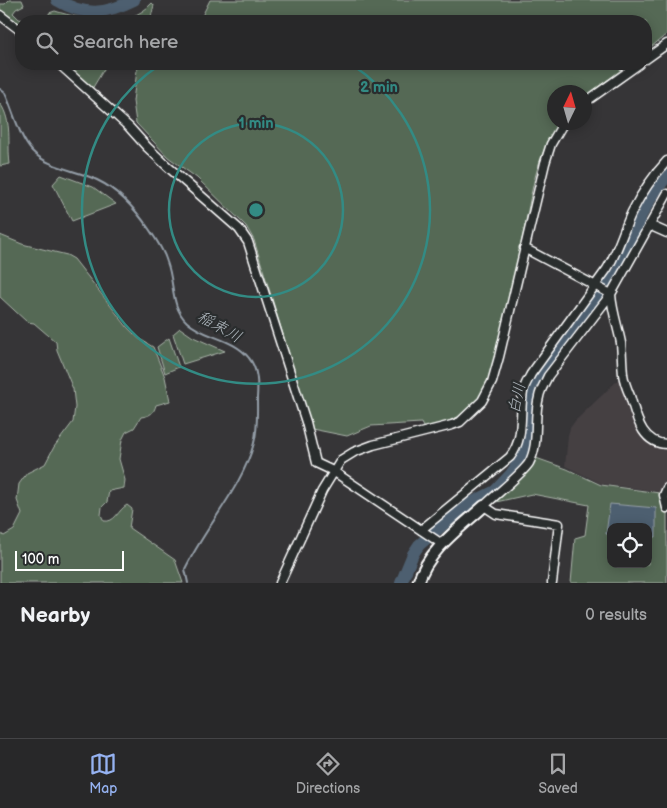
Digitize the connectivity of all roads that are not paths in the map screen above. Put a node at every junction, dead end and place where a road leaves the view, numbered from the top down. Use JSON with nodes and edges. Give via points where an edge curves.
{"nodes":[{"id":1,"x":0,"y":15,"type":"edge"},
{"id":2,"x":15,"y":26,"type":"edge"},
{"id":3,"x":667,"y":44,"type":"edge"},
{"id":4,"x":652,"y":55,"type":"edge"},
{"id":5,"x":66,"y":70,"type":"edge"},
{"id":6,"x":631,"y":70,"type":"edge"},
{"id":7,"x":592,"y":97,"type":"edge"},
{"id":8,"x":559,"y":130,"type":"edge"},
{"id":9,"x":667,"y":162,"type":"edge"},
{"id":10,"x":667,"y":194,"type":"edge"},
{"id":11,"x":649,"y":225,"type":"junction"},
{"id":12,"x":667,"y":234,"type":"edge"},
{"id":13,"x":524,"y":248,"type":"junction"},
{"id":14,"x":594,"y":286,"type":"junction"},
{"id":15,"x":611,"y":294,"type":"junction"},
{"id":16,"x":667,"y":444,"type":"edge"},
{"id":17,"x":333,"y":471,"type":"junction"},
{"id":18,"x":667,"y":488,"type":"edge"},
{"id":19,"x":484,"y":506,"type":"junction"},
{"id":20,"x":667,"y":508,"type":"edge"},
{"id":21,"x":421,"y":530,"type":"junction"},
{"id":22,"x":442,"y":544,"type":"junction"},
{"id":23,"x":280,"y":583,"type":"edge"},
{"id":24,"x":418,"y":583,"type":"edge"},
{"id":25,"x":552,"y":583,"type":"edge"}],
"edges":[{"from":1,"to":2,"type":"street"},
{"from":3,"to":4,"type":"street"},
{"from":5,"to":17,"type":"street","via":[[239,229],[248,242],[316,463]]},
{"from":6,"to":7,"type":"street"},
{"from":8,"to":13,"type":"street","via":[[545,163]]},
{"from":9,"to":14,"type":"street","via":[[648,184],[632,212],[614,258]]},
{"from":10,"to":11,"type":"street"},
{"from":11,"to":12,"type":"street"},
{"from":11,"to":15,"type":"street"},
{"from":13,"to":14,"type":"street"},
{"from":13,"to":17,"type":"street","via":[[500,357],[482,401],[452,425],[354,452],[341,460]]},
{"from":14,"to":15,"type":"street"},
{"from":14,"to":21,"type":"street","via":[[526,384],[515,450]]},
{"from":15,"to":16,"type":"street","via":[[624,378],[636,422],[655,441]]},
{"from":15,"to":19,"type":"street","via":[[542,387],[529,462]]},
{"from":17,"to":21,"type":"street"},
{"from":17,"to":23,"type":"street"},
{"from":18,"to":20,"type":"street","via":[[664,495]]},
{"from":19,"to":22,"type":"street"},
{"from":19,"to":25,"type":"street","via":[[496,514],[559,524]]},
{"from":21,"to":22,"type":"street"},
{"from":22,"to":24,"type":"street","via":[[429,559]]}]}
